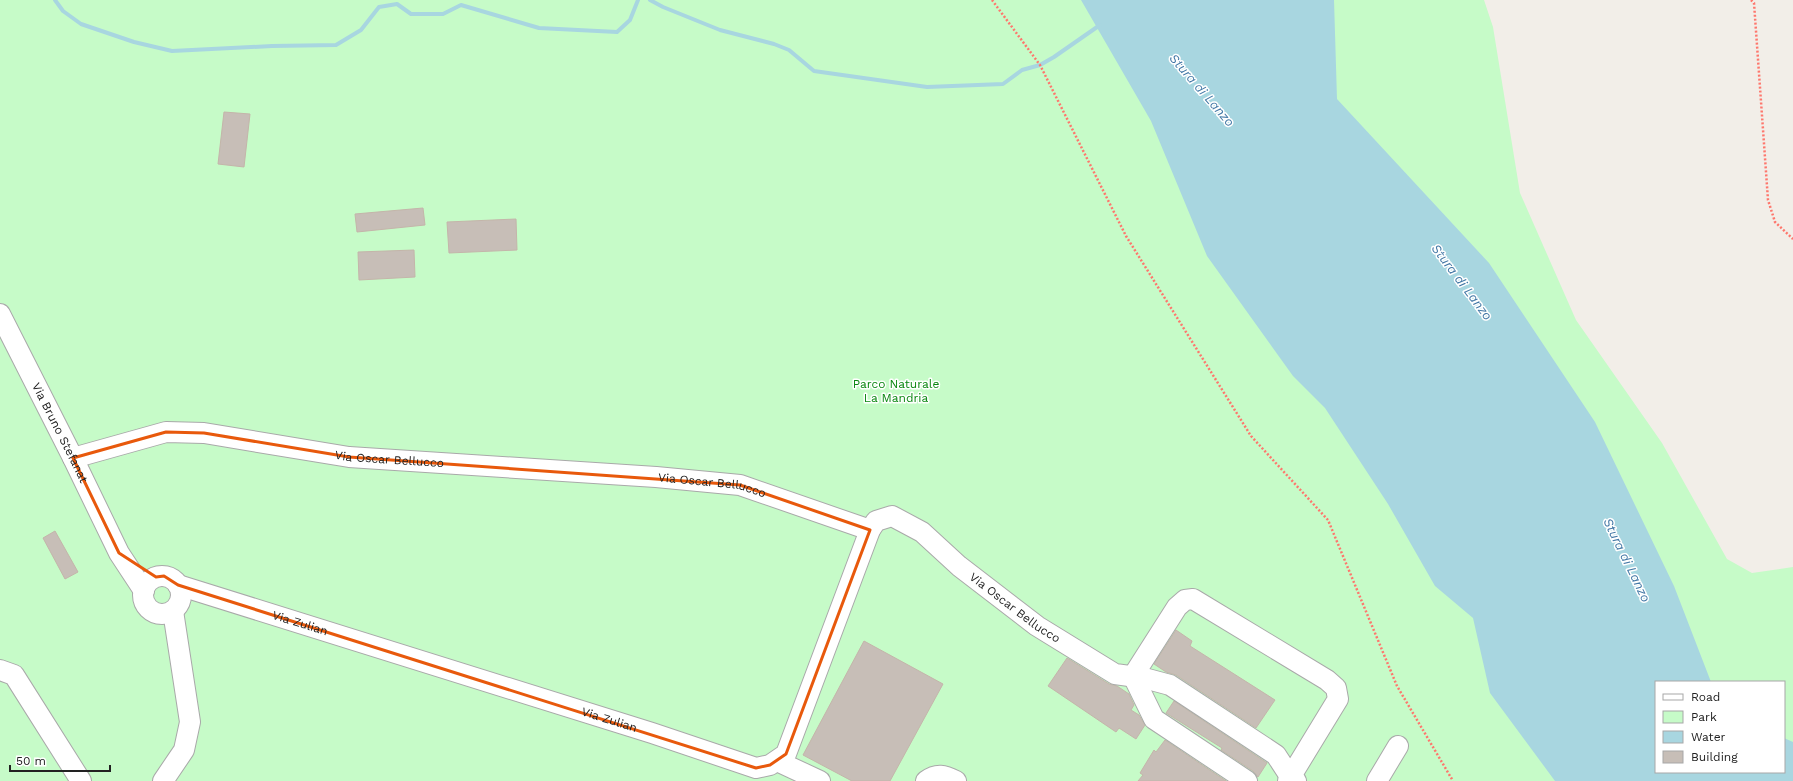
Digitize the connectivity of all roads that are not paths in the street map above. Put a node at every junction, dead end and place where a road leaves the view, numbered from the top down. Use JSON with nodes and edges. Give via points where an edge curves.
{"nodes":[{"id":1,"x":0,"y":314,"type":"edge"},
{"id":2,"x":73,"y":458,"type":"junction"},
{"id":3,"x":870,"y":530,"type":"junction"},
{"id":4,"x":150,"y":584,"type":"junction"},
{"id":5,"x":172,"y":603,"type":"junction"},
{"id":6,"x":0,"y":670,"type":"edge"},
{"id":7,"x":1133,"y":676,"type":"junction"},
{"id":8,"x":1398,"y":746,"type":"dead end"},
{"id":9,"x":777,"y":761,"type":"junction"},
{"id":10,"x":1289,"y":780,"type":"edge"},
{"id":11,"x":81,"y":781,"type":"edge"},
{"id":12,"x":163,"y":781,"type":"edge"},
{"id":13,"x":820,"y":781,"type":"edge"},
{"id":14,"x":926,"y":781,"type":"edge"},
{"id":15,"x":956,"y":781,"type":"edge"},
{"id":16,"x":1247,"y":781,"type":"edge"},
{"id":17,"x":1377,"y":781,"type":"edge"}],
"edges":[{"from":1,"to":2,"type":"street","name":"Via Bruno Stefanat"},
{"from":2,"to":3,"type":"street","name":"Via Oscar Bellucco","via":[[166,432],[204,433],[349,457],[740,485]]},
{"from":2,"to":4,"type":"street","name":"Via Bruno Stefanat","via":[[119,552]]},
{"from":3,"to":7,"type":"street","name":"Via Oscar Bellucco","via":[[876,520],[892,516],[904,521],[922,532],[959,566],[1037,626],[1115,674]]},
{"from":3,"to":9,"type":"street","via":[[786,754]]},
{"from":4,"to":5,"type":"street","via":[[164,576],[172,579]]},
{"from":4,"to":5,"type":"street","via":[[144,601],[149,609]]},
{"from":5,"to":9,"type":"street","name":"Via Zulian","via":[[202,591],[756,768],[770,766]]},
{"from":5,"to":12,"type":"street","via":[[190,722],[184,750]]},
{"from":6,"to":11,"type":"street","via":[[14,675]]},
{"from":7,"to":10,"type":"street","name":"Via Oscar Bellucco","via":[[1170,685],[1276,755]]},
{"from":7,"to":10,"type":"street","via":[[1177,608],[1185,600],[1193,599],[1327,680],[1336,688],[1338,699]]},
{"from":7,"to":16,"type":"street","via":[[1154,719]]},
{"from":8,"to":17,"type":"street"},
{"from":9,"to":13,"type":"street"},
{"from":14,"to":15,"type":"street","via":[[944,775]]}]}
